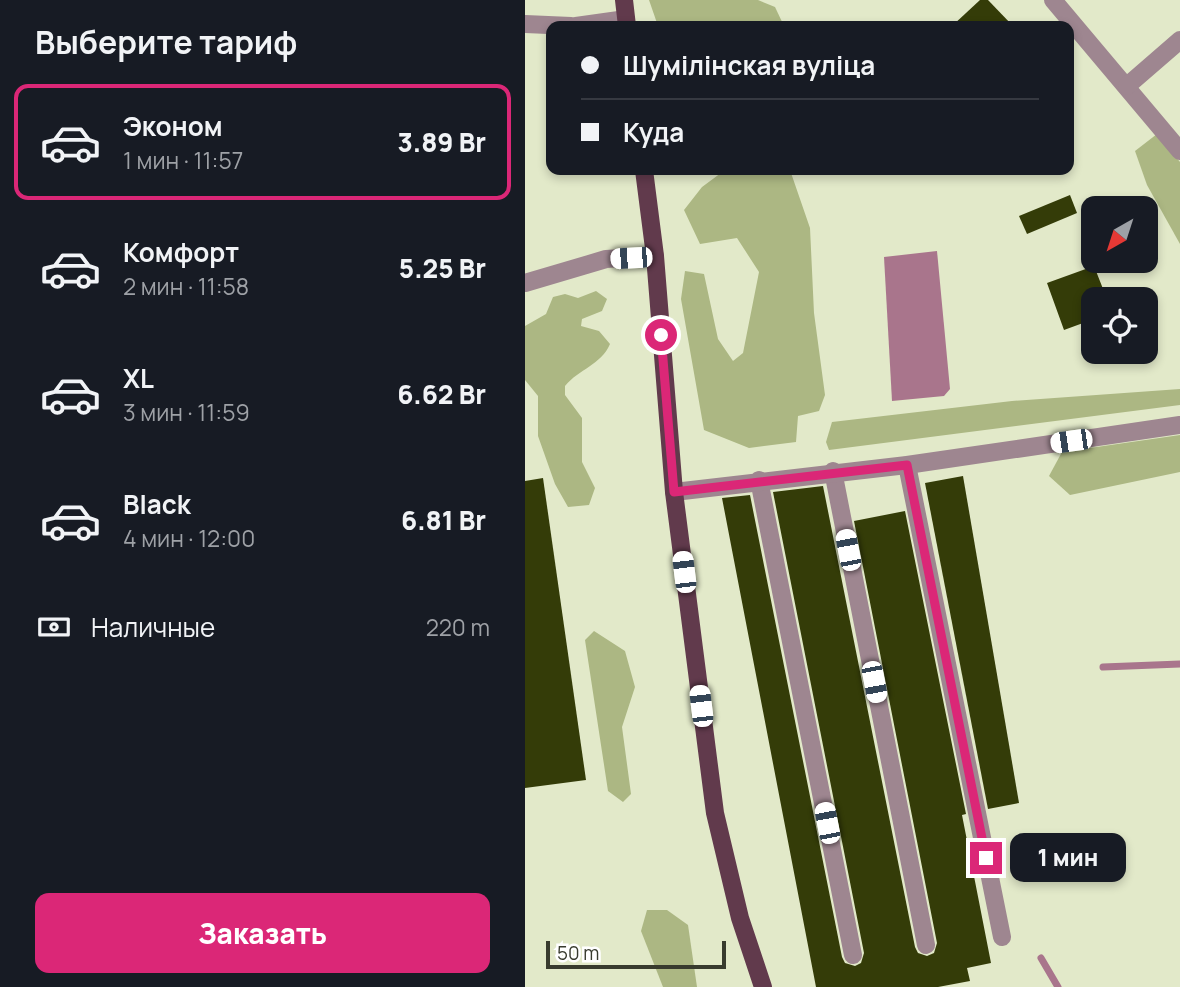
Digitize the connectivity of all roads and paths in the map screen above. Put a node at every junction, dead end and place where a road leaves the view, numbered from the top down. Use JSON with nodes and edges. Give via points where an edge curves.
{"nodes":[{"id":1,"x":624,"y":0,"type":"edge"},
{"id":2,"x":1053,"y":0,"type":"edge"},
{"id":3,"x":626,"y":21,"type":"edge"},
{"id":4,"x":1071,"y":21,"type":"edge"},
{"id":5,"x":525,"y":24,"type":"edge"},
{"id":6,"x":546,"y":25,"type":"edge"},
{"id":7,"x":1074,"y":25,"type":"edge"},
{"id":8,"x":1180,"y":40,"type":"edge"},
{"id":9,"x":1126,"y":86,"type":"junction"},
{"id":10,"x":1180,"y":151,"type":"edge"},
{"id":11,"x":645,"y":175,"type":"edge"},
{"id":12,"x":655,"y":257,"type":"junction"},
{"id":13,"x":525,"y":283,"type":"edge"},
{"id":14,"x":1180,"y":425,"type":"edge"},
{"id":15,"x":907,"y":465,"type":"junction"},
{"id":16,"x":833,"y":471,"type":"junction"},
{"id":17,"x":759,"y":481,"type":"junction"},
{"id":18,"x":674,"y":492,"type":"junction"},
{"id":19,"x":1002,"y":937,"type":"dead end"},
{"id":20,"x":926,"y":945,"type":"dead end"},
{"id":21,"x":853,"y":955,"type":"dead end"},
{"id":22,"x":763,"y":987,"type":"edge"}],
"edges":[{"from":1,"to":3,"type":"main road"},
{"from":2,"to":4,"type":"street"},
{"from":5,"to":6,"type":"street"},
{"from":7,"to":9,"type":"street"},
{"from":8,"to":9,"type":"street"},
{"from":9,"to":10,"type":"street"},
{"from":11,"to":12,"type":"main road"},
{"from":12,"to":13,"type":"street","via":[[606,259]]},
{"from":12,"to":18,"type":"main road"},
{"from":14,"to":15,"type":"street"},
{"from":15,"to":16,"type":"street"},
{"from":15,"to":19,"type":"street"},
{"from":16,"to":17,"type":"street"},
{"from":16,"to":20,"type":"street"},
{"from":17,"to":18,"type":"street"},
{"from":17,"to":21,"type":"street"},
{"from":18,"to":22,"type":"main road","via":[[715,813],[740,918]]}]}
